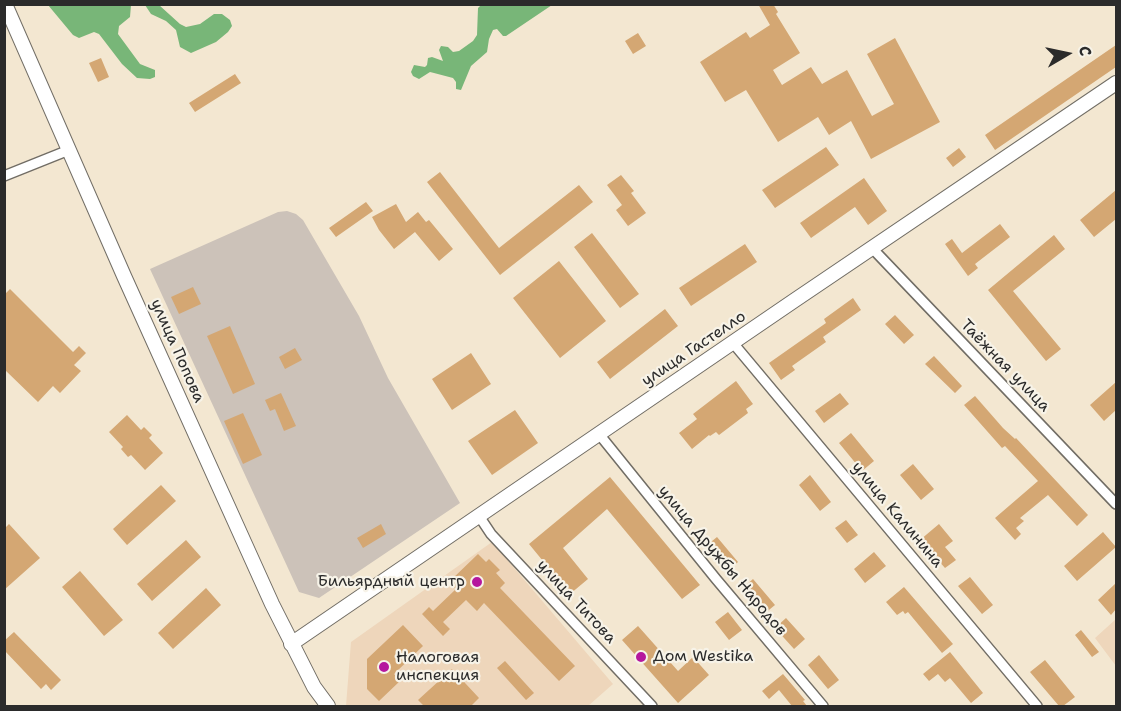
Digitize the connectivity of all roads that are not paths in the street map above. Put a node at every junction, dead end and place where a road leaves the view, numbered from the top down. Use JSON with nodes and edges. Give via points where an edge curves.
{"nodes":[{"id":1,"x":5,"y":4,"type":"edge"},
{"id":2,"x":1116,"y":83,"type":"edge"},
{"id":3,"x":69,"y":150,"type":"junction"},
{"id":4,"x":4,"y":176,"type":"edge"},
{"id":5,"x":872,"y":248,"type":"junction"},
{"id":6,"x":733,"y":343,"type":"junction"},
{"id":7,"x":599,"y":434,"type":"junction"},
{"id":8,"x":1116,"y":504,"type":"edge"},
{"id":9,"x":479,"y":516,"type":"junction"},
{"id":10,"x":291,"y":644,"type":"junction"},
{"id":11,"x":328,"y":706,"type":"edge"},
{"id":12,"x":652,"y":706,"type":"edge"},
{"id":13,"x":823,"y":706,"type":"edge"},
{"id":14,"x":1037,"y":706,"type":"edge"}],
"edges":[{"from":1,"to":3,"type":"street","name":"улица Попова"},
{"from":2,"to":5,"type":"street","name":"улица Гастелло"},
{"from":3,"to":4,"type":"street"},
{"from":3,"to":10,"type":"street","name":"улица Попова"},
{"from":5,"to":6,"type":"street","name":"улица Гастелло"},
{"from":5,"to":8,"type":"street","name":"Таёжная улица"},
{"from":6,"to":7,"type":"street","name":"улица Гастелло"},
{"from":6,"to":14,"type":"street","name":"улица Калинина"},
{"from":7,"to":9,"type":"street","name":"улица Гастелло"},
{"from":7,"to":13,"type":"street","name":"улица Дружбы Народов"},
{"from":9,"to":10,"type":"street","name":"улица Гастелло"},
{"from":9,"to":12,"type":"street","name":"улица Титова","via":[[491,534]]},
{"from":10,"to":11,"type":"street","name":"улица Попова"}]}
